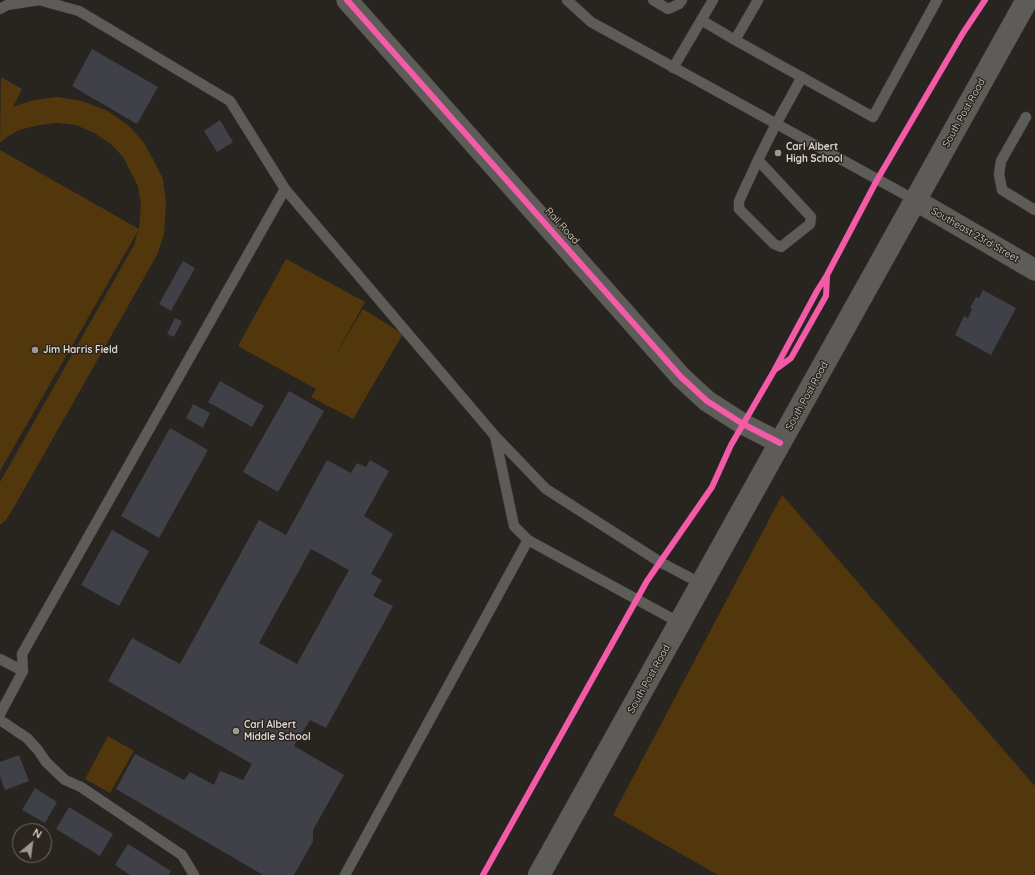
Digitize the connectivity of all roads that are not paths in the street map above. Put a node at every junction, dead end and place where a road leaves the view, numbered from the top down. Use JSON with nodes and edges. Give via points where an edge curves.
{"nodes":[{"id":1,"x":39,"y":0,"type":"edge"},
{"id":2,"x":347,"y":0,"type":"edge"},
{"id":3,"x":567,"y":0,"type":"edge"},
{"id":4,"x":653,"y":0,"type":"edge"},
{"id":5,"x":682,"y":0,"type":"edge"},
{"id":6,"x":713,"y":0,"type":"edge"},
{"id":7,"x":758,"y":0,"type":"edge"},
{"id":8,"x":937,"y":0,"type":"edge"},
{"id":9,"x":1027,"y":0,"type":"edge"},
{"id":10,"x":0,"y":9,"type":"edge"},
{"id":11,"x":701,"y":20,"type":"junction"},
{"id":12,"x":735,"y":40,"type":"junction"},
{"id":13,"x":673,"y":68,"type":"junction"},
{"id":14,"x":802,"y":77,"type":"junction"},
{"id":15,"x":1026,"y":117,"type":"dead end"},
{"id":16,"x":776,"y":124,"type":"junction"},
{"id":17,"x":758,"y":160,"type":"junction"},
{"id":18,"x":285,"y":189,"type":"junction"},
{"id":19,"x":915,"y":200,"type":"junction"},
{"id":20,"x":1035,"y":210,"type":"edge"},
{"id":21,"x":1035,"y":270,"type":"edge"},
{"id":22,"x":495,"y":436,"type":"junction"},
{"id":23,"x":780,"y":443,"type":"junction"},
{"id":24,"x":528,"y":540,"type":"junction"},
{"id":25,"x":702,"y":584,"type":"junction"},
{"id":26,"x":680,"y":623,"type":"junction"},
{"id":27,"x":0,"y":659,"type":"edge"},
{"id":28,"x":23,"y":671,"type":"junction"},
{"id":29,"x":0,"y":714,"type":"edge"},
{"id":30,"x":0,"y":720,"type":"edge"},
{"id":31,"x":194,"y":875,"type":"edge"},
{"id":32,"x":345,"y":875,"type":"edge"},
{"id":33,"x":539,"y":875,"type":"edge"}],
"edges":[{"from":1,"to":10,"type":"lane","via":[[7,5]]},
{"from":1,"to":18,"type":"lane","via":[[79,11],[230,101]]},
{"from":2,"to":23,"type":"street","name":"Rail Road","via":[[681,377],[707,401]]},
{"from":3,"to":13,"type":"lane","via":[[591,22]]},
{"from":4,"to":5,"type":"lane","via":[[668,9]]},
{"from":6,"to":11,"type":"lane"},
{"from":7,"to":12,"type":"lane"},
{"from":8,"to":14,"type":"lane","via":[[873,117]]},
{"from":9,"to":19,"type":"main road","name":"South Post Road"},
{"from":11,"to":12,"type":"lane"},
{"from":11,"to":13,"type":"lane"},
{"from":12,"to":14,"type":"lane"},
{"from":13,"to":16,"type":"lane"},
{"from":14,"to":16,"type":"lane"},
{"from":15,"to":20,"type":"lane","via":[[1001,161],[999,174],[1002,190]]},
{"from":16,"to":17,"type":"lane"},
{"from":16,"to":19,"type":"lane"},
{"from":17,"to":17,"type":"lane","via":[[739,201],[739,209],[774,244],[781,246],[810,224],[811,218]]},
{"from":18,"to":22,"type":"lane"},
{"from":18,"to":28,"type":"lane","via":[[22,654]]},
{"from":19,"to":21,"type":"street","name":"Southeast 23rd Street"},
{"from":19,"to":23,"type":"main road","name":"South Post Road"},
{"from":22,"to":24,"type":"lane","via":[[514,526]]},
{"from":22,"to":25,"type":"lane","via":[[546,490],[660,562]]},
{"from":23,"to":25,"type":"main road","name":"South Post Road"},
{"from":24,"to":26,"type":"lane"},
{"from":24,"to":32,"type":"lane"},
{"from":25,"to":26,"type":"main road","name":"South Post Road"},
{"from":26,"to":33,"type":"main road","name":"South Post Road"},
{"from":27,"to":28,"type":"lane"},
{"from":28,"to":29,"type":"lane"},
{"from":30,"to":31,"type":"lane","via":[[27,738],[46,762],[65,780],[81,787],[182,855]]}]}
